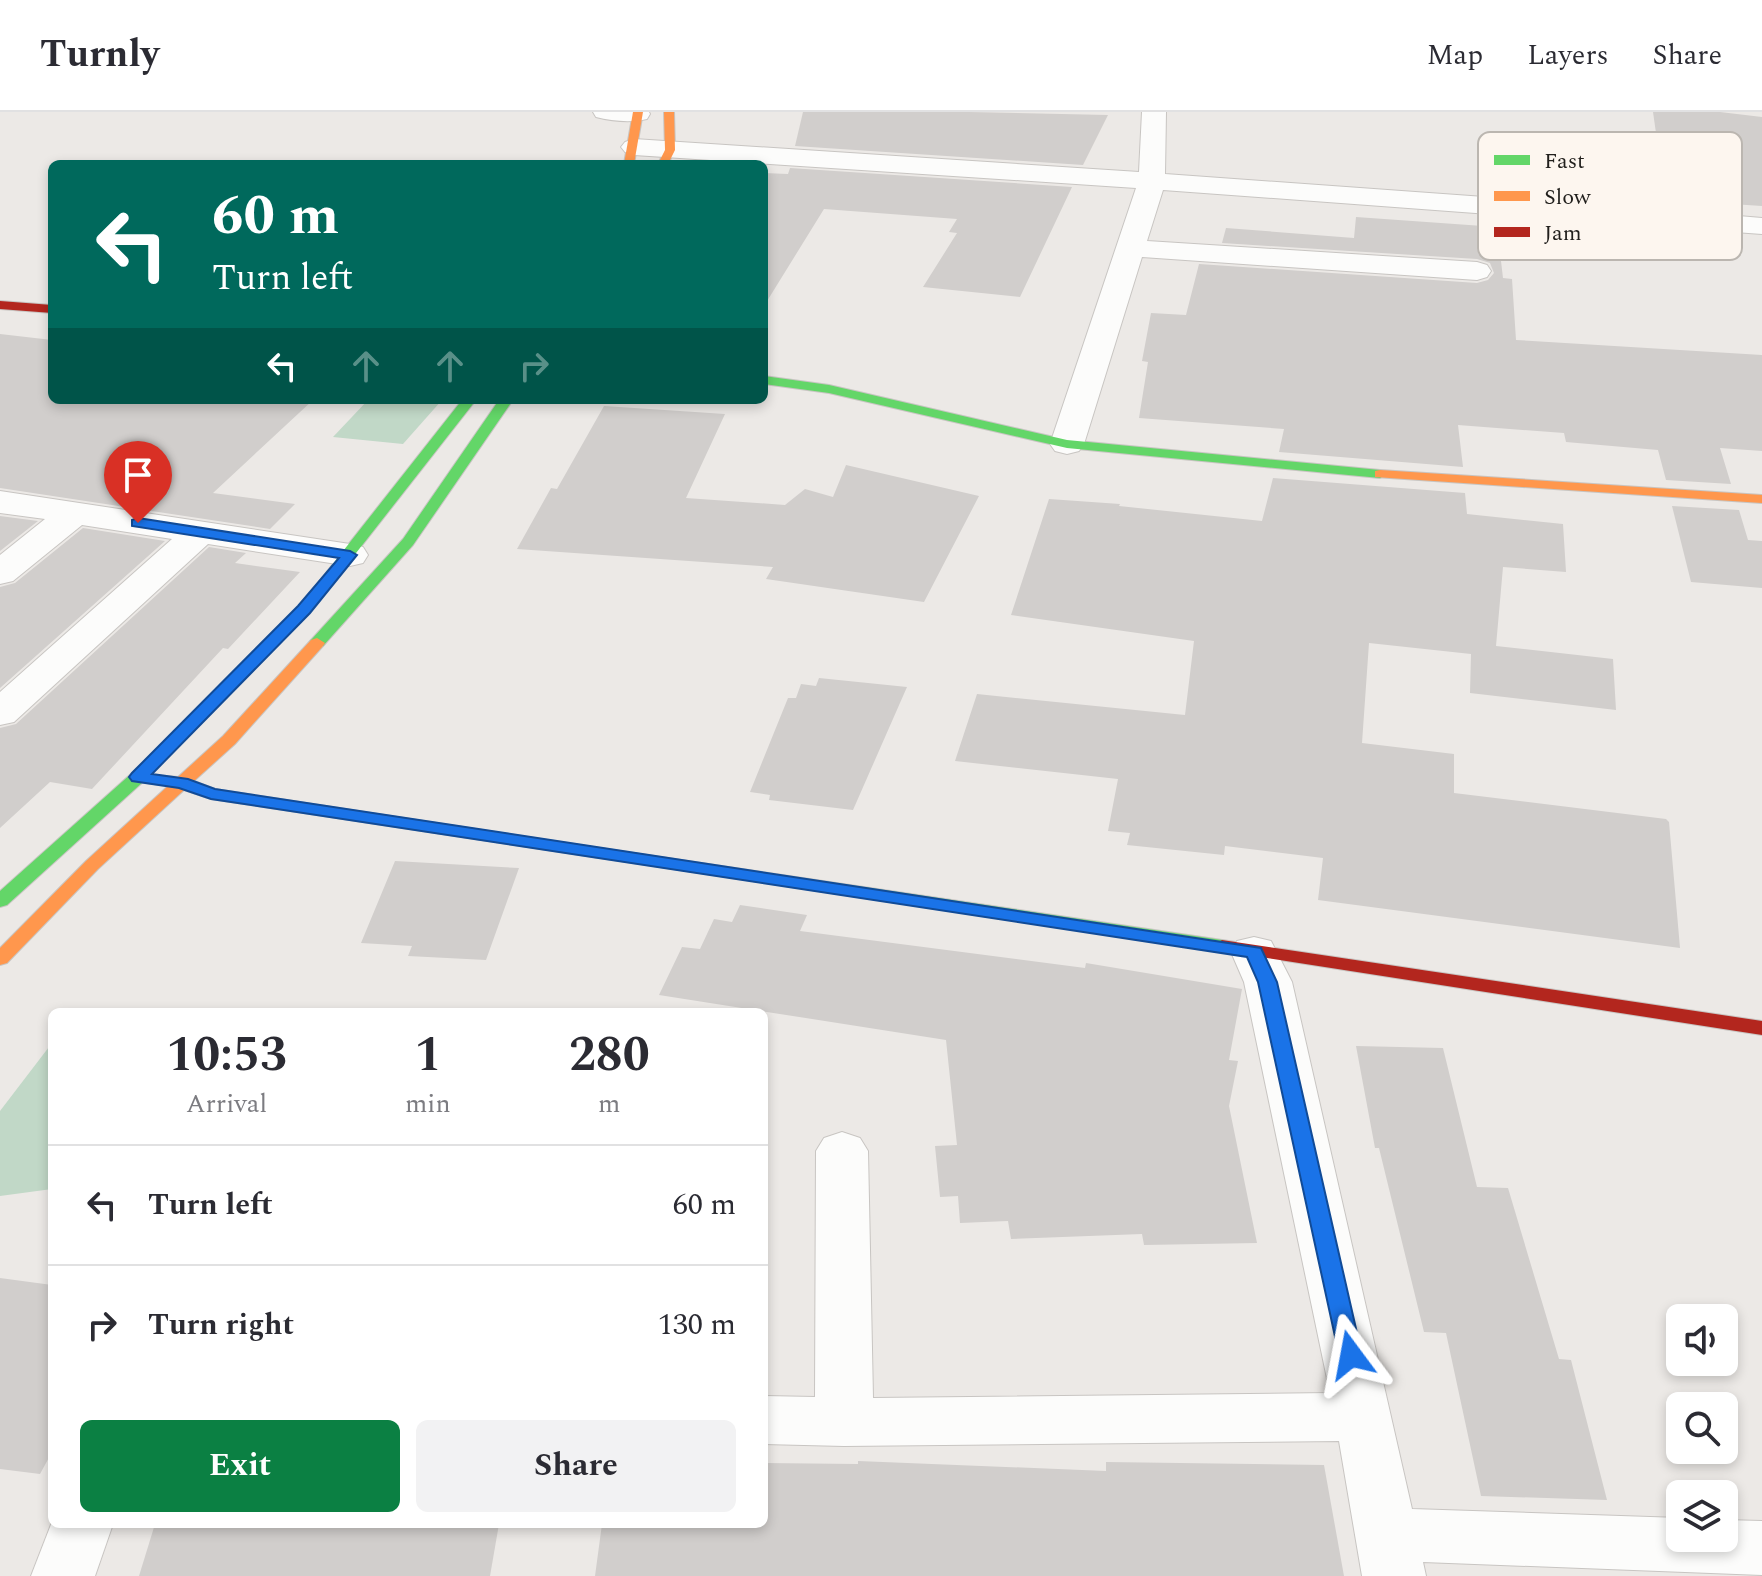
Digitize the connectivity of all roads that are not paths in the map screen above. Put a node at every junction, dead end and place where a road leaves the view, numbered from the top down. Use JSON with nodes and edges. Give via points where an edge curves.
{"nodes":[{"id":1,"x":605,"y":112,"type":"edge"},
{"id":2,"x":669,"y":112,"type":"edge"},
{"id":3,"x":1154,"y":112,"type":"edge"},
{"id":4,"x":638,"y":113,"type":"edge"},
{"id":5,"x":631,"y":156,"type":"edge"},
{"id":6,"x":667,"y":157,"type":"edge"},
{"id":7,"x":728,"y":160,"type":"edge"},
{"id":8,"x":768,"y":162,"type":"edge"},
{"id":9,"x":1152,"y":181,"type":"junction"},
{"id":10,"x":1478,"y":205,"type":"edge"},
{"id":11,"x":1742,"y":225,"type":"edge"},
{"id":12,"x":1762,"y":226,"type":"edge"},
{"id":13,"x":1128,"y":248,"type":"junction"},
{"id":14,"x":1477,"y":271,"type":"dead end"},
{"id":15,"x":0,"y":294,"type":"edge"},
{"id":16,"x":48,"y":299,"type":"edge"},
{"id":17,"x":0,"y":305,"type":"edge"},
{"id":18,"x":48,"y":309,"type":"edge"},
{"id":19,"x":768,"y":381,"type":"edge"},
{"id":20,"x":466,"y":404,"type":"edge"},
{"id":21,"x":503,"y":404,"type":"edge"},
{"id":22,"x":1067,"y":444,"type":"junction"},
{"id":23,"x":1762,"y":499,"type":"edge"},
{"id":24,"x":0,"y":502,"type":"edge"},
{"id":25,"x":75,"y":513,"type":"junction"},
{"id":26,"x":201,"y":532,"type":"junction"},
{"id":27,"x":350,"y":555,"type":"junction"},
{"id":28,"x":0,"y":573,"type":"edge"},
{"id":29,"x":0,"y":713,"type":"edge"},
{"id":30,"x":138,"y":777,"type":"junction"},
{"id":31,"x":182,"y":783,"type":"junction"},
{"id":32,"x":0,"y":901,"type":"edge"},
{"id":33,"x":1254,"y":952,"type":"junction"},
{"id":34,"x":0,"y":959,"type":"edge"},
{"id":35,"x":1762,"y":1028,"type":"edge"},
{"id":36,"x":842,"y":1151,"type":"dead end"},
{"id":37,"x":1364,"y":1417,"type":"junction"},
{"id":38,"x":768,"y":1420,"type":"edge"},
{"id":39,"x":844,"y":1422,"type":"junction"},
{"id":40,"x":81,"y":1528,"type":"edge"},
{"id":41,"x":1762,"y":1548,"type":"edge"},
{"id":42,"x":1390,"y":1555,"type":"edge"},
{"id":43,"x":63,"y":1576,"type":"edge"}],
"edges":[{"from":1,"to":4,"type":"street"},
{"from":2,"to":6,"type":"street"},
{"from":3,"to":9,"type":"street"},
{"from":4,"to":5,"type":"street"},
{"from":5,"to":6,"type":"street"},
{"from":6,"to":7,"type":"street"},
{"from":8,"to":9,"type":"street"},
{"from":9,"to":10,"type":"street"},
{"from":9,"to":13,"type":"street"},
{"from":11,"to":12,"type":"street"},
{"from":13,"to":14,"type":"street"},
{"from":13,"to":22,"type":"street"},
{"from":15,"to":16,"type":"street"},
{"from":17,"to":18,"type":"street"},
{"from":19,"to":22,"type":"street","via":[[829,389]]},
{"from":20,"to":27,"type":"street"},
{"from":21,"to":31,"type":"street","via":[[408,542],[229,740]]},
{"from":22,"to":23,"type":"street","via":[[1346,472]]},
{"from":24,"to":25,"type":"street"},
{"from":25,"to":26,"type":"street"},
{"from":25,"to":28,"type":"street"},
{"from":26,"to":27,"type":"street"},
{"from":26,"to":29,"type":"street"},
{"from":27,"to":30,"type":"street","via":[[304,610]]},
{"from":30,"to":31,"type":"street"},
{"from":30,"to":32,"type":"street"},
{"from":31,"to":33,"type":"street","via":[[211,794]]},
{"from":31,"to":34,"type":"street"},
{"from":33,"to":35,"type":"street"},
{"from":33,"to":37,"type":"street","via":[[1268,982]]},
{"from":36,"to":39,"type":"street"},
{"from":37,"to":39,"type":"street"},
{"from":37,"to":42,"type":"street"},
{"from":38,"to":39,"type":"street"},
{"from":40,"to":43,"type":"street"},
{"from":41,"to":42,"type":"street"}]}
